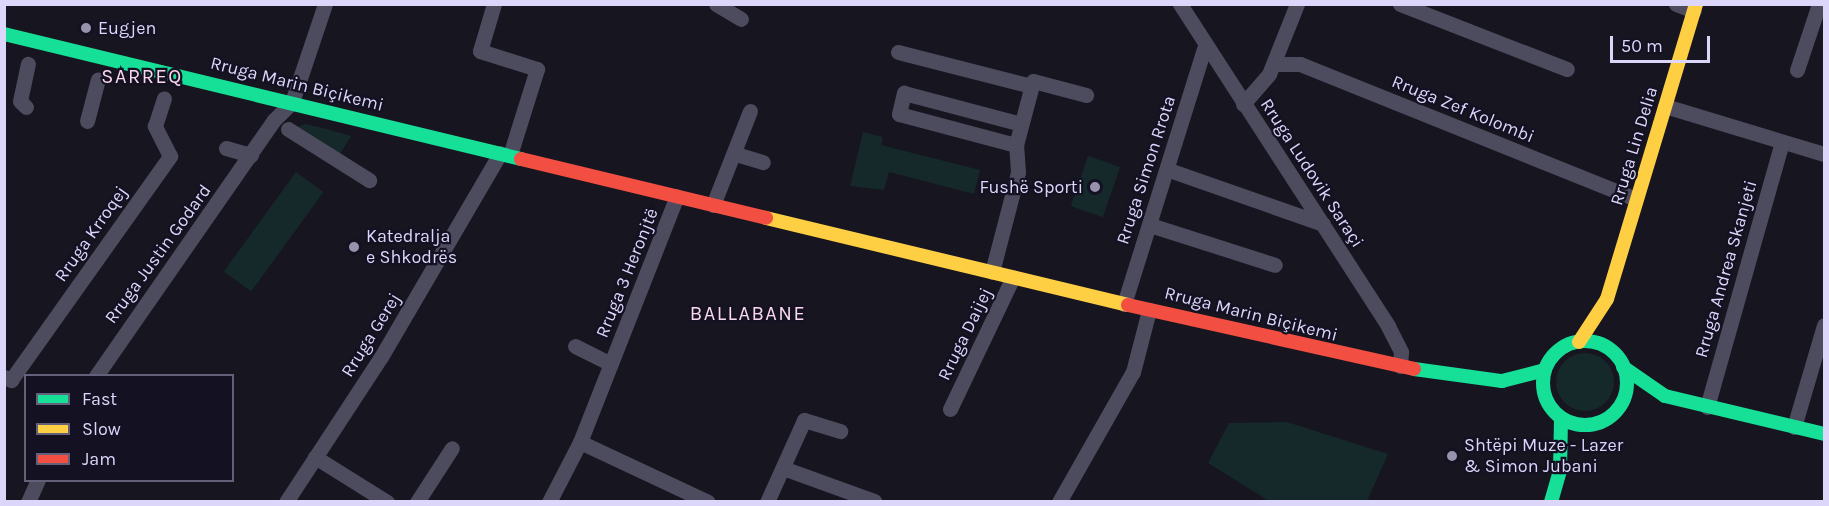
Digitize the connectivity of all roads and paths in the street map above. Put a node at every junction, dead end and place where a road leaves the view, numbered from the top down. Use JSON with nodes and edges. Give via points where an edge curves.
{"nodes":[{"id":1,"x":325,"y":4,"type":"edge"},
{"id":2,"x":494,"y":4,"type":"edge"},
{"id":3,"x":716,"y":4,"type":"edge"},
{"id":4,"x":1297,"y":4,"type":"edge"},
{"id":5,"x":1400,"y":4,"type":"edge"},
{"id":6,"x":1676,"y":4,"type":"edge"},
{"id":7,"x":1819,"y":4,"type":"edge"},
{"id":8,"x":1184,"y":6,"type":"edge"},
{"id":9,"x":1695,"y":8,"type":"edge"},
{"id":10,"x":741,"y":19,"type":"dead end"},
{"id":11,"x":4,"y":34,"type":"edge"},
{"id":12,"x":1204,"y":49,"type":"junction"},
{"id":13,"x":897,"y":52,"type":"dead end"},
{"id":14,"x":28,"y":64,"type":"dead end"},
{"id":15,"x":1274,"y":64,"type":"junction"},
{"id":16,"x":1567,"y":69,"type":"dead end"},
{"id":17,"x":1797,"y":70,"type":"dead end"},
{"id":18,"x":98,"y":79,"type":"dead end"},
{"id":19,"x":1031,"y":86,"type":"junction"},
{"id":20,"x":1086,"y":95,"type":"dead end"},
{"id":21,"x":164,"y":98,"type":"dead end"},
{"id":22,"x":292,"y":102,"type":"junction"},
{"id":23,"x":1243,"y":104,"type":"junction"},
{"id":24,"x":1665,"y":106,"type":"junction"},
{"id":25,"x":26,"y":107,"type":"dead end"},
{"id":26,"x":750,"y":111,"type":"dead end"},
{"id":27,"x":87,"y":121,"type":"dead end"},
{"id":28,"x":1021,"y":124,"type":"junction"},
{"id":29,"x":288,"y":129,"type":"dead end"},
{"id":30,"x":1782,"y":142,"type":"junction"},
{"id":31,"x":1016,"y":145,"type":"junction"},
{"id":32,"x":226,"y":148,"type":"dead end"},
{"id":33,"x":505,"y":154,"type":"junction"},
{"id":34,"x":736,"y":154,"type":"junction"},
{"id":35,"x":1824,"y":154,"type":"edge"},
{"id":36,"x":251,"y":155,"type":"junction"},
{"id":37,"x":763,"y":162,"type":"dead end"},
{"id":38,"x":1169,"y":170,"type":"junction"},
{"id":39,"x":369,"y":180,"type":"dead end"},
{"id":40,"x":677,"y":196,"type":"junction"},
{"id":41,"x":1636,"y":199,"type":"junction"},
{"id":42,"x":714,"y":205,"type":"junction"},
{"id":43,"x":1323,"y":224,"type":"junction"},
{"id":44,"x":1150,"y":225,"type":"junction"},
{"id":45,"x":1275,"y":265,"type":"dead end"},
{"id":46,"x":992,"y":272,"type":"junction"},
{"id":47,"x":1013,"y":276,"type":"junction"},
{"id":48,"x":1607,"y":299,"type":"junction"},
{"id":49,"x":1124,"y":304,"type":"junction"},
{"id":50,"x":1149,"y":310,"type":"junction"},
{"id":51,"x":1824,"y":325,"type":"edge"},
{"id":52,"x":1579,"y":342,"type":"junction"},
{"id":53,"x":575,"y":346,"type":"dead end"},
{"id":54,"x":1606,"y":348,"type":"junction"},
{"id":55,"x":611,"y":364,"type":"junction"},
{"id":56,"x":1400,"y":366,"type":"junction"},
{"id":57,"x":1623,"y":367,"type":"junction"},
{"id":58,"x":1545,"y":370,"type":"junction"},
{"id":59,"x":97,"y":374,"type":"edge"},
{"id":60,"x":4,"y":377,"type":"edge"},
{"id":61,"x":1502,"y":381,"type":"junction"},
{"id":62,"x":1665,"y":396,"type":"junction"},
{"id":63,"x":1548,"y":403,"type":"junction"},
{"id":64,"x":1620,"y":405,"type":"junction"},
{"id":65,"x":1707,"y":406,"type":"junction"},
{"id":66,"x":950,"y":409,"type":"dead end"},
{"id":67,"x":1561,"y":418,"type":"junction"},
{"id":68,"x":1590,"y":425,"type":"junction"},
{"id":69,"x":1794,"y":427,"type":"junction"},
{"id":70,"x":840,"y":431,"type":"dead end"},
{"id":71,"x":1824,"y":434,"type":"edge"},
{"id":72,"x":580,"y":442,"type":"junction"},
{"id":73,"x":452,"y":448,"type":"dead end"},
{"id":74,"x":315,"y":457,"type":"junction"},
{"id":75,"x":783,"y":468,"type":"junction"},
{"id":76,"x":1560,"y":471,"type":"junction"},
{"id":77,"x":37,"y":482,"type":"edge"},
{"id":78,"x":28,"y":501,"type":"edge"},
{"id":79,"x":286,"y":501,"type":"edge"},
{"id":80,"x":387,"y":501,"type":"edge"},
{"id":81,"x":417,"y":501,"type":"edge"},
{"id":82,"x":549,"y":501,"type":"edge"},
{"id":83,"x":708,"y":501,"type":"edge"},
{"id":84,"x":767,"y":501,"type":"edge"},
{"id":85,"x":874,"y":501,"type":"edge"},
{"id":86,"x":1059,"y":501,"type":"edge"},
{"id":87,"x":1551,"y":501,"type":"edge"}],
"edges":[{"from":1,"to":22,"type":"street","name":"Rruga Justin Godard"},
{"from":2,"to":33,"type":"street","via":[[480,51],[537,69]]},
{"from":3,"to":10,"type":"street"},
{"from":4,"to":15,"type":"street"},
{"from":5,"to":16,"type":"street"},
{"from":6,"to":9,"type":"street"},
{"from":7,"to":17,"type":"street"},
{"from":8,"to":12,"type":"street","name":"Rruga Ludovik Saraçi"},
{"from":9,"to":24,"type":"main road","name":"Rruga Lin Delia"},
{"from":11,"to":22,"type":"main road","name":"Rruga Marin Biçikemi"},
{"from":12,"to":23,"type":"street","name":"Rruga Ludovik Saraçi"},
{"from":12,"to":38,"type":"street","name":"Rruga Simon Rrota"},
{"from":13,"to":19,"type":"street"},
{"from":14,"to":25,"type":"street","via":[[20,102]]},
{"from":15,"to":23,"type":"street"},
{"from":15,"to":41,"type":"street","name":"Rruga Zef Kolombi","via":[[1300,64]]},
{"from":18,"to":27,"type":"street"},
{"from":19,"to":20,"type":"street","via":[[1033,81]]},
{"from":19,"to":28,"type":"street"},
{"from":21,"to":60,"type":"street","name":"Rruga Krroqej","via":[[155,126],[170,156],[11,381]]},
{"from":22,"to":33,"type":"main road","name":"Rruga Marin Biçikemi"},
{"from":22,"to":36,"type":"street","name":"Rruga Justin Godard"},
{"from":23,"to":43,"type":"street","name":"Rruga Ludovik Saraçi"},
{"from":24,"to":30,"type":"street"},
{"from":24,"to":41,"type":"main road","name":"Rruga Lin Delia"},
{"from":26,"to":34,"type":"street"},
{"from":28,"to":31,"type":"street"},
{"from":28,"to":31,"type":"street","via":[[904,93],[899,114]]},
{"from":29,"to":39,"type":"street"},
{"from":30,"to":35,"type":"street"},
{"from":30,"to":65,"type":"street","name":"Rruga Andrea Skanjeti"},
{"from":31,"to":46,"type":"street","via":[[1018,172]]},
{"from":32,"to":36,"type":"street"},
{"from":33,"to":40,"type":"main road","name":"Rruga Marin Biçikemi"},
{"from":33,"to":74,"type":"street","name":"Rruga Gerej"},
{"from":34,"to":37,"type":"street"},
{"from":34,"to":42,"type":"street"},
{"from":36,"to":59,"type":"street","name":"Rruga Justin Godard"},
{"from":38,"to":43,"type":"street"},
{"from":38,"to":44,"type":"street","name":"Rruga Simon Rrota"},
{"from":40,"to":42,"type":"main road","name":"Rruga Marin Biçikemi"},
{"from":40,"to":55,"type":"street","name":"Rruga 3 Heronjtë"},
{"from":41,"to":48,"type":"main road","name":"Rruga Lin Delia"},
{"from":42,"to":46,"type":"main road","name":"Rruga Marin Biçikemi"},
{"from":43,"to":56,"type":"street","name":"Rruga Ludovik Saraçi","via":[[1388,326],[1401,352]]},
{"from":44,"to":45,"type":"street"},
{"from":44,"to":49,"type":"street","name":"Rruga Simon Rrota"},
{"from":46,"to":47,"type":"main road","name":"Rruga Marin Biçikemi"},
{"from":47,"to":49,"type":"main road","name":"Rruga Marin Biçikemi"},
{"from":47,"to":66,"type":"street","name":"Rruga Daijej"},
{"from":48,"to":52,"type":"main road","name":"Rruga Lin Delia"},
{"from":48,"to":54,"type":"main road","name":"Rruga Lin Delia"},
{"from":49,"to":50,"type":"main road","name":"Rruga Marin Biçikemi"},
{"from":50,"to":56,"type":"main road","name":"Rruga Marin Biçikemi"},
{"from":50,"to":86,"type":"street","via":[[1133,372]]},
{"from":51,"to":69,"type":"street"},
{"from":52,"to":54,"type":"main road"},
{"from":52,"to":58,"type":"main road","via":[[1558,351]]},
{"from":53,"to":55,"type":"street","name":"Rruga 3 Heronjtë"},
{"from":54,"to":57,"type":"main road"},
{"from":55,"to":72,"type":"street","name":"Rruga 3 Heronjtë"},
{"from":56,"to":61,"type":"main road","name":"Rruga Marin Biçikemi"},
{"from":57,"to":62,"type":"main road"},
{"from":57,"to":64,"type":"main road"},
{"from":58,"to":61,"type":"main road","name":"Rruga Marin Biçikemi","via":[[1522,380]]},
{"from":58,"to":63,"type":"main road"},
{"from":61,"to":63,"type":"main road","name":"Rruga Marin Biçikemi"},
{"from":62,"to":64,"type":"main road"},
{"from":62,"to":65,"type":"main road"},
{"from":63,"to":67,"type":"main road"},
{"from":64,"to":68,"type":"main road"},
{"from":65,"to":69,"type":"main road"},
{"from":67,"to":68,"type":"main road"},
{"from":67,"to":76,"type":"main road"},
{"from":68,"to":76,"type":"main road"},
{"from":69,"to":71,"type":"main road"},
{"from":70,"to":75,"type":"street","via":[[804,420]]},
{"from":72,"to":82,"type":"street","name":"Rruga 3 Heronjtë"},
{"from":72,"to":83,"type":"street"},
{"from":73,"to":81,"type":"street"},
{"from":74,"to":79,"type":"street","name":"Rruga Gerej"},
{"from":74,"to":80,"type":"street"},
{"from":75,"to":84,"type":"street"},
{"from":75,"to":85,"type":"street"},
{"from":76,"to":87,"type":"main road"},
{"from":77,"to":78,"type":"street"}]}
